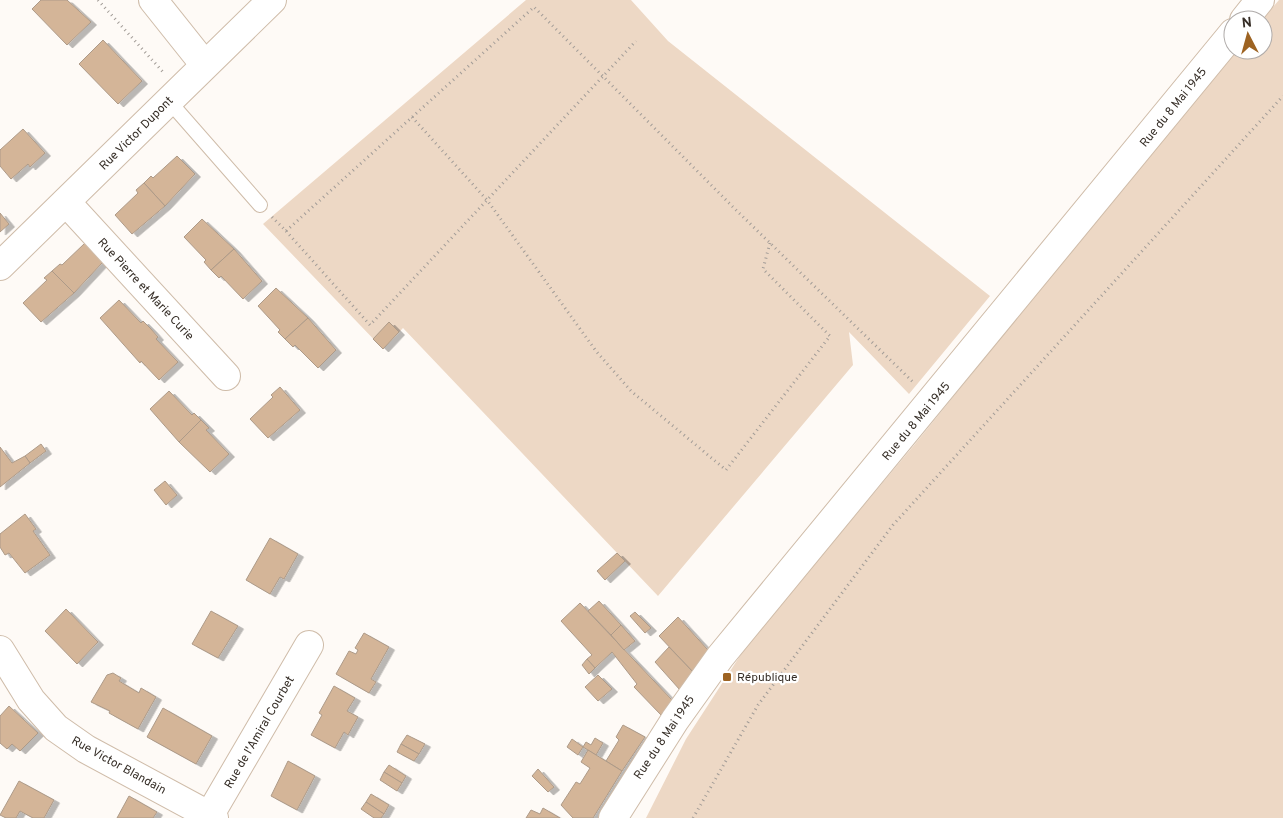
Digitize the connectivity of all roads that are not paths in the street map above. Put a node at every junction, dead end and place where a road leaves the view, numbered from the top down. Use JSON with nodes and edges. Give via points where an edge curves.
{"nodes":[{"id":1,"x":152,"y":0,"type":"edge"},
{"id":2,"x":272,"y":0,"type":"edge"},
{"id":3,"x":1260,"y":0,"type":"edge"},
{"id":4,"x":1252,"y":10,"type":"edge"},
{"id":5,"x":1223,"y":45,"type":"edge"},
{"id":6,"x":204,"y":64,"type":"junction"},
{"id":7,"x":174,"y":95,"type":"junction"},
{"id":8,"x":66,"y":202,"type":"junction"},
{"id":9,"x":260,"y":205,"type":"road end"},
{"id":10,"x":0,"y":266,"type":"edge"},
{"id":11,"x":226,"y":376,"type":"dead end"},
{"id":12,"x":309,"y":645,"type":"dead end"},
{"id":13,"x":0,"y":650,"type":"edge"},
{"id":14,"x":211,"y":817,"type":"edge"},
{"id":15,"x":613,"y":818,"type":"edge"}],
"edges":[{"from":1,"to":6,"type":"street"},
{"from":2,"to":6,"type":"street","name":"Rue Victor Dupont"},
{"from":3,"to":4,"type":"street"},
{"from":5,"to":15,"type":"street","name":"Rue du 8 Mai 1945","via":[[720,657],[675,720]]},
{"from":6,"to":7,"type":"street","name":"Rue Victor Dupont"},
{"from":7,"to":8,"type":"street","name":"Rue Victor Dupont"},
{"from":7,"to":9,"type":"lane"},
{"from":8,"to":10,"type":"street","name":"Rue Victor Dupont"},
{"from":8,"to":11,"type":"street","name":"Rue Pierre et Marie Curie"},
{"from":12,"to":14,"type":"street","name":"Rue de l'Amiral Courbet"},
{"from":13,"to":14,"type":"street","name":"Rue Victor Blandain","via":[[31,700],[56,728],[86,749]]}]}
